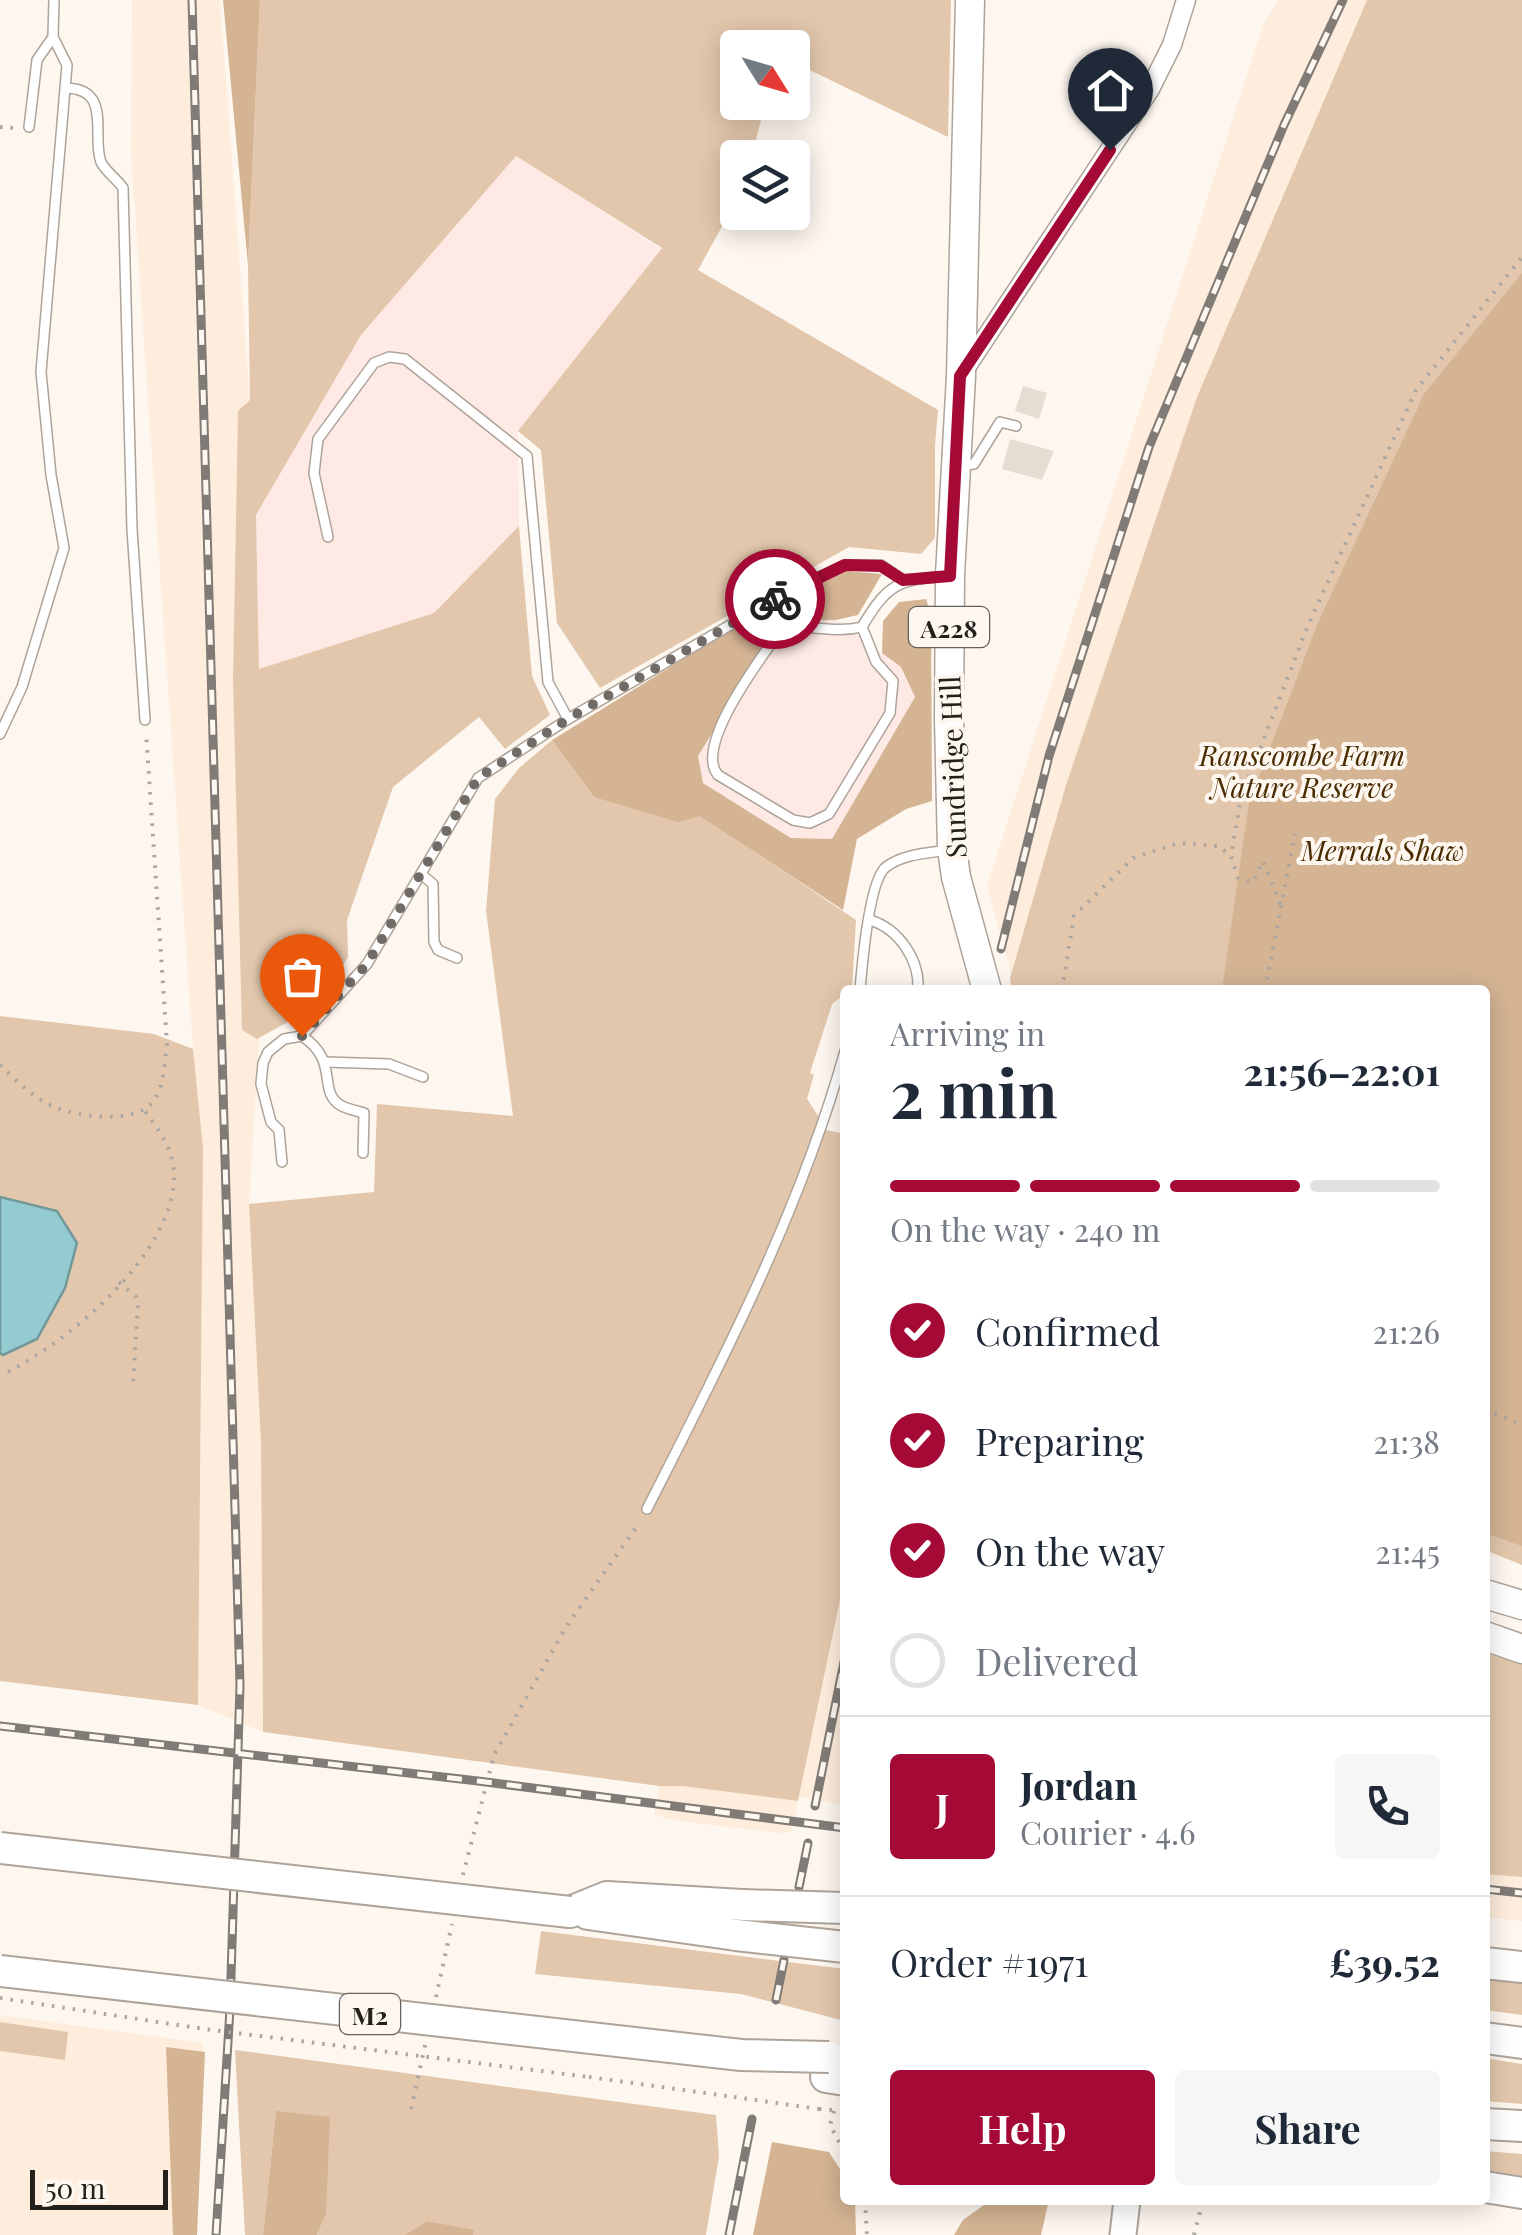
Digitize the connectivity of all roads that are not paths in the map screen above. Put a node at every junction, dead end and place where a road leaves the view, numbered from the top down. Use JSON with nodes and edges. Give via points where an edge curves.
{"nodes":[{"id":1,"x":54,"y":0,"type":"edge"},
{"id":2,"x":970,"y":0,"type":"edge"},
{"id":3,"x":1186,"y":0,"type":"edge"},
{"id":4,"x":53,"y":37,"type":"junction"},
{"id":5,"x":66,"y":88,"type":"junction"},
{"id":6,"x":25,"y":128,"type":"road end"},
{"id":7,"x":960,"y":376,"type":"junction"},
{"id":8,"x":1016,"y":426,"type":"dead end"},
{"id":9,"x":956,"y":466,"type":"junction"},
{"id":10,"x":328,"y":537,"type":"dead end"},
{"id":11,"x":950,"y":576,"type":"junction"},
{"id":12,"x":903,"y":580,"type":"junction"},
{"id":13,"x":862,"y":628,"type":"junction"},
{"id":14,"x":568,"y":719,"type":"junction"},
{"id":15,"x":145,"y":720,"type":"road end"},
{"id":16,"x":0,"y":734,"type":"edge"},
{"id":17,"x":954,"y":863,"type":"junction"},
{"id":18,"x":422,"y":874,"type":"junction"},
{"id":19,"x":870,"y":920,"type":"junction"},
{"id":20,"x":457,"y":958,"type":"dead end"},
{"id":21,"x":860,"y":985,"type":"edge"},
{"id":22,"x":918,"y":985,"type":"edge"},
{"id":23,"x":986,"y":985,"type":"edge"},
{"id":24,"x":302,"y":1036,"type":"junction"},
{"id":25,"x":326,"y":1062,"type":"junction"},
{"id":26,"x":840,"y":1068,"type":"edge"},
{"id":27,"x":423,"y":1077,"type":"dead end"},
{"id":28,"x":363,"y":1154,"type":"dead end"},
{"id":29,"x":282,"y":1162,"type":"dead end"},
{"id":30,"x":647,"y":1509,"type":"road end"},
{"id":31,"x":1490,"y":1595,"type":"edge"},
{"id":32,"x":1522,"y":1605,"type":"edge"},
{"id":33,"x":1490,"y":1638,"type":"edge"},
{"id":34,"x":1522,"y":1649,"type":"edge"},
{"id":35,"x":0,"y":1848,"type":"edge"},
{"id":36,"x":840,"y":1909,"type":"edge"},
{"id":37,"x":739,"y":1920,"type":"junction"},
{"id":38,"x":840,"y":1945,"type":"edge"},
{"id":39,"x":1490,"y":1965,"type":"edge"},
{"id":40,"x":1522,"y":1968,"type":"edge"},
{"id":41,"x":0,"y":1971,"type":"edge"},
{"id":42,"x":1490,"y":2039,"type":"edge"},
{"id":43,"x":1522,"y":2043,"type":"edge"},
{"id":44,"x":836,"y":2068,"type":"edge"},
{"id":45,"x":1490,"y":2124,"type":"edge"},
{"id":46,"x":1522,"y":2126,"type":"edge"},
{"id":47,"x":1490,"y":2188,"type":"edge"},
{"id":48,"x":1522,"y":2193,"type":"edge"},
{"id":49,"x":1126,"y":2205,"type":"edge"},
{"id":50,"x":1123,"y":2235,"type":"edge"}],
"edges":[{"from":1,"to":4,"type":"lane"},
{"from":2,"to":7,"type":"highway","name":"Sundridge Hill","number":"A228"},
{"from":3,"to":7,"type":"street","via":[[1150,89]]},
{"from":4,"to":5,"type":"lane","via":[[66,58]]},
{"from":4,"to":6,"type":"lane","via":[[38,57]]},
{"from":5,"to":15,"type":"lane","via":[[83,91],[93,102],[102,163],[123,188],[132,530]]},
{"from":5,"to":16,"type":"lane","via":[[41,372],[64,548],[22,688]]},
{"from":7,"to":9,"type":"highway","name":"Sundridge Hill","number":"A228"},
{"from":8,"to":9,"type":"lane","via":[[998,423],[974,464]]},
{"from":9,"to":11,"type":"highway","name":"Sundridge Hill","number":"A228"},
{"from":10,"to":14,"type":"lane","via":[[314,473],[318,440],[374,363],[405,360],[527,456],[548,682]]},
{"from":11,"to":12,"type":"lane"},
{"from":11,"to":17,"type":"highway","name":"Sundridge Hill","number":"A228"},
{"from":12,"to":13,"type":"lane","via":[[877,602]]},
{"from":12,"to":14,"type":"lane","via":[[881,566],[845,565]]},
{"from":13,"to":13,"type":"lane","via":[[893,680],[892,708],[828,814],[813,822],[796,820],[718,776],[712,745],[720,725],[782,628]]},
{"from":14,"to":18,"type":"lane","via":[[478,778]]},
{"from":17,"to":19,"type":"lane","via":[[914,856],[884,869]]},
{"from":17,"to":23,"type":"highway","name":"Sundridge Hill","number":"A228","bridge":true},
{"from":18,"to":20,"type":"lane","via":[[433,884],[434,942]]},
{"from":18,"to":24,"type":"lane","via":[[367,964]]},
{"from":19,"to":21,"type":"lane"},
{"from":19,"to":22,"type":"lane","via":[[912,956]]},
{"from":24,"to":25,"type":"lane","via":[[319,1047]]},
{"from":24,"to":29,"type":"lane","via":[[276,1043],[263,1063],[264,1105],[279,1130]]},
{"from":25,"to":27,"type":"lane","via":[[389,1064]]},
{"from":25,"to":28,"type":"lane","via":[[338,1104],[364,1114]]},
{"from":26,"to":30,"type":"lane","via":[[784,1225]]},
{"from":31,"to":32,"type":"highway"},
{"from":33,"to":34,"type":"highway"},
{"from":35,"to":37,"type":"highway","bridge":true,"via":[[570,1912],[606,1898]]},
{"from":36,"to":37,"type":"highway","bridge":true},
{"from":37,"to":38,"type":"highway","bridge":true},
{"from":39,"to":40,"type":"highway"},
{"from":41,"to":44,"type":"highway","number":"M2","bridge":true},
{"from":42,"to":43,"type":"highway"},
{"from":45,"to":46,"type":"highway"},
{"from":47,"to":48,"type":"highway"},
{"from":49,"to":50,"type":"main road"}]}
